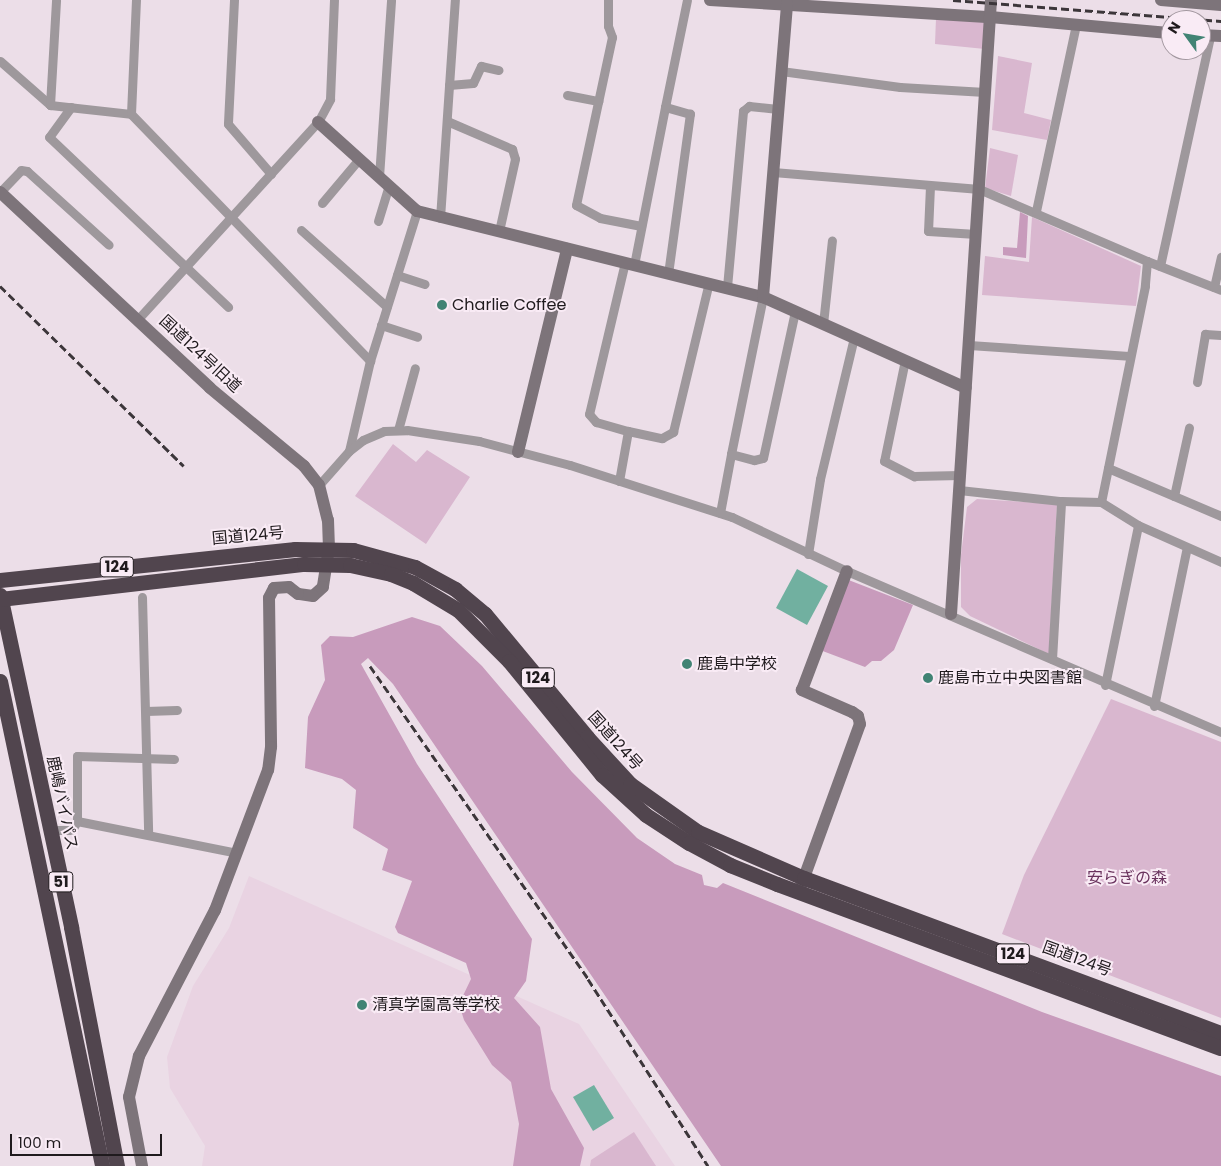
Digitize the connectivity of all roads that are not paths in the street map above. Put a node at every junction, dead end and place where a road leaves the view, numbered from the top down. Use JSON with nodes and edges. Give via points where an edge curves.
{"nodes":[{"id":1,"x":56,"y":0,"type":"edge"},
{"id":2,"x":136,"y":0,"type":"edge"},
{"id":3,"x":234,"y":0,"type":"edge"},
{"id":4,"x":334,"y":0,"type":"edge"},
{"id":5,"x":391,"y":0,"type":"edge"},
{"id":6,"x":455,"y":0,"type":"edge"},
{"id":7,"x":608,"y":0,"type":"edge"},
{"id":8,"x":687,"y":0,"type":"edge"},
{"id":9,"x":710,"y":0,"type":"edge"},
{"id":10,"x":991,"y":0,"type":"edge"},
{"id":11,"x":1162,"y":0,"type":"edge"},
{"id":12,"x":787,"y":4,"type":"junction"},
{"id":13,"x":1221,"y":5,"type":"edge"},
{"id":14,"x":990,"y":17,"type":"junction"},
{"id":15,"x":1076,"y":25,"type":"junction"},
{"id":16,"x":1161,"y":32,"type":"edge"},
{"id":17,"x":1206,"y":60,"type":"edge"},
{"id":18,"x":0,"y":61,"type":"edge"},
{"id":19,"x":499,"y":70,"type":"dead end"},
{"id":20,"x":781,"y":71,"type":"junction"},
{"id":21,"x":449,"y":85,"type":"junction"},
{"id":22,"x":985,"y":92,"type":"junction"},
{"id":23,"x":567,"y":95,"type":"dead end"},
{"id":24,"x":598,"y":101,"type":"junction"},
{"id":25,"x":50,"y":105,"type":"junction"},
{"id":26,"x":665,"y":107,"type":"junction"},
{"id":27,"x":71,"y":108,"type":"junction"},
{"id":28,"x":778,"y":109,"type":"junction"},
{"id":29,"x":131,"y":114,"type":"junction"},
{"id":30,"x":447,"y":121,"type":"junction"},
{"id":31,"x":318,"y":122,"type":"junction"},
{"id":32,"x":359,"y":159,"type":"junction"},
{"id":33,"x":773,"y":172,"type":"junction"},
{"id":34,"x":271,"y":174,"type":"junction"},
{"id":35,"x":379,"y":178,"type":"junction"},
{"id":36,"x":389,"y":186,"type":"junction"},
{"id":37,"x":930,"y":186,"type":"junction"},
{"id":38,"x":979,"y":189,"type":"junction"},
{"id":39,"x":0,"y":192,"type":"edge"},
{"id":40,"x":322,"y":203,"type":"dead end"},
{"id":41,"x":417,"y":210,"type":"junction"},
{"id":42,"x":1036,"y":211,"type":"junction"},
{"id":43,"x":440,"y":218,"type":"junction"},
{"id":44,"x":229,"y":219,"type":"junction"},
{"id":45,"x":378,"y":221,"type":"dead end"},
{"id":46,"x":642,"y":226,"type":"junction"},
{"id":47,"x":301,"y":230,"type":"dead end"},
{"id":48,"x":499,"y":231,"type":"junction"},
{"id":49,"x":976,"y":234,"type":"junction"},
{"id":50,"x":832,"y":240,"type":"dead end"},
{"id":51,"x":109,"y":245,"type":"dead end"},
{"id":52,"x":567,"y":249,"type":"junction"},
{"id":53,"x":1221,"y":257,"type":"edge"},
{"id":54,"x":1146,"y":261,"type":"junction"},
{"id":55,"x":630,"y":263,"type":"junction"},
{"id":56,"x":1160,"y":266,"type":"junction"},
{"id":57,"x":184,"y":269,"type":"junction"},
{"id":58,"x":668,"y":274,"type":"junction"},
{"id":59,"x":397,"y":275,"type":"junction"},
{"id":60,"x":709,"y":282,"type":"junction"},
{"id":61,"x":425,"y":284,"type":"dead end"},
{"id":62,"x":727,"y":287,"type":"junction"},
{"id":63,"x":1218,"y":289,"type":"edge"},
{"id":64,"x":763,"y":297,"type":"junction"},
{"id":65,"x":387,"y":307,"type":"junction"},
{"id":66,"x":228,"y":308,"type":"dead end"},
{"id":67,"x":795,"y":312,"type":"junction"},
{"id":68,"x":138,"y":319,"type":"junction"},
{"id":69,"x":823,"y":324,"type":"junction"},
{"id":70,"x":381,"y":326,"type":"junction"},
{"id":71,"x":1221,"y":335,"type":"edge"},
{"id":72,"x":417,"y":337,"type":"dead end"},
{"id":73,"x":854,"y":337,"type":"junction"},
{"id":74,"x":969,"y":345,"type":"junction"},
{"id":75,"x":1129,"y":356,"type":"junction"},
{"id":76,"x":905,"y":360,"type":"junction"},
{"id":77,"x":370,"y":362,"type":"junction"},
{"id":78,"x":415,"y":368,"type":"dead end"},
{"id":79,"x":1197,"y":382,"type":"dead end"},
{"id":80,"x":966,"y":388,"type":"junction"},
{"id":81,"x":1189,"y":428,"type":"dead end"},
{"id":82,"x":398,"y":430,"type":"junction"},
{"id":83,"x":628,"y":431,"type":"junction"},
{"id":84,"x":349,"y":451,"type":"junction"},
{"id":85,"x":518,"y":452,"type":"junction"},
{"id":86,"x":731,"y":454,"type":"junction"},
{"id":87,"x":1108,"y":468,"type":"junction"},
{"id":88,"x":960,"y":475,"type":"junction"},
{"id":89,"x":619,"y":481,"type":"junction"},
{"id":90,"x":319,"y":485,"type":"junction"},
{"id":91,"x":959,"y":490,"type":"junction"},
{"id":92,"x":1174,"y":496,"type":"junction"},
{"id":93,"x":1061,"y":501,"type":"junction"},
{"id":94,"x":1101,"y":502,"type":"junction"},
{"id":95,"x":720,"y":513,"type":"junction"},
{"id":96,"x":1221,"y":516,"type":"edge"},
{"id":97,"x":1138,"y":525,"type":"junction"},
{"id":98,"x":1187,"y":547,"type":"junction"},
{"id":99,"x":808,"y":554,"type":"junction"},
{"id":100,"x":328,"y":556,"type":"junction"},
{"id":101,"x":1221,"y":562,"type":"edge"},
{"id":102,"x":847,"y":571,"type":"junction"},
{"id":103,"x":0,"y":580,"type":"edge"},
{"id":104,"x":0,"y":597,"type":"edge"},
{"id":105,"x":142,"y":597,"type":"dead end"},
{"id":106,"x":951,"y":614,"type":"junction"},
{"id":107,"x":1052,"y":659,"type":"junction"},
{"id":108,"x":0,"y":681,"type":"edge"},
{"id":109,"x":1105,"y":685,"type":"junction"},
{"id":110,"x":1154,"y":706,"type":"junction"},
{"id":111,"x":177,"y":710,"type":"dead end"},
{"id":112,"x":146,"y":711,"type":"junction"},
{"id":113,"x":1221,"y":732,"type":"edge"},
{"id":114,"x":147,"y":757,"type":"junction"},
{"id":115,"x":174,"y":759,"type":"dead end"},
{"id":116,"x":77,"y":821,"type":"junction"},
{"id":117,"x":50,"y":830,"type":"junction"},
{"id":118,"x":148,"y":831,"type":"dead end"},
{"id":119,"x":237,"y":852,"type":"junction"},
{"id":120,"x":804,"y":878,"type":"junction"},
{"id":121,"x":799,"y":892,"type":"junction"},
{"id":122,"x":1221,"y":1033,"type":"edge"},
{"id":123,"x":1221,"y":1048,"type":"edge"},
{"id":124,"x":102,"y":1166,"type":"edge"},
{"id":125,"x":117,"y":1166,"type":"edge"},
{"id":126,"x":142,"y":1166,"type":"edge"}],
"edges":[{"from":1,"to":25,"type":"street"},
{"from":2,"to":29,"type":"street"},
{"from":3,"to":34,"type":"street","via":[[228,124]]},
{"from":4,"to":31,"type":"street","via":[[330,99]]},
{"from":5,"to":35,"type":"street"},
{"from":6,"to":21,"type":"street"},
{"from":7,"to":24,"type":"street","via":[[608,26],[612,37]]},
{"from":8,"to":26,"type":"street"},
{"from":9,"to":12,"type":"street"},
{"from":10,"to":14,"type":"street"},
{"from":11,"to":13,"type":"street"},
{"from":12,"to":14,"type":"street"},
{"from":12,"to":20,"type":"street"},
{"from":14,"to":15,"type":"street"},
{"from":14,"to":22,"type":"street"},
{"from":15,"to":16,"type":"street"},
{"from":15,"to":42,"type":"street"},
{"from":17,"to":56,"type":"street"},
{"from":18,"to":25,"type":"street"},
{"from":19,"to":21,"type":"street","via":[[481,66],[473,84]]},
{"from":20,"to":22,"type":"street","via":[[900,87]]},
{"from":20,"to":28,"type":"street"},
{"from":21,"to":30,"type":"street"},
{"from":22,"to":38,"type":"street"},
{"from":23,"to":24,"type":"street"},
{"from":24,"to":46,"type":"street","via":[[576,205],[600,218]]},
{"from":25,"to":27,"type":"street"},
{"from":26,"to":46,"type":"street"},
{"from":26,"to":58,"type":"street","via":[[690,114]]},
{"from":27,"to":29,"type":"street"},
{"from":27,"to":57,"type":"street","via":[[49,137]]},
{"from":28,"to":33,"type":"street"},
{"from":28,"to":62,"type":"street","via":[[749,106],[743,112]]},
{"from":29,"to":44,"type":"street"},
{"from":30,"to":43,"type":"street"},
{"from":30,"to":48,"type":"street","via":[[512,149],[515,160]]},
{"from":31,"to":32,"type":"street"},
{"from":31,"to":34,"type":"street"},
{"from":32,"to":35,"type":"street"},
{"from":32,"to":40,"type":"street"},
{"from":33,"to":37,"type":"street"},
{"from":33,"to":64,"type":"street"},
{"from":34,"to":44,"type":"street"},
{"from":35,"to":36,"type":"street"},
{"from":36,"to":41,"type":"street"},
{"from":36,"to":45,"type":"street"},
{"from":37,"to":38,"type":"street"},
{"from":37,"to":49,"type":"street","via":[[928,231]]},
{"from":38,"to":42,"type":"street"},
{"from":38,"to":49,"type":"street"},
{"from":39,"to":51,"type":"street","via":[[21,170],[27,171]]},
{"from":39,"to":68,"type":"street","name":"国道124号旧道"},
{"from":41,"to":43,"type":"street"},
{"from":41,"to":59,"type":"street"},
{"from":42,"to":54,"type":"street"},
{"from":43,"to":48,"type":"street"},
{"from":44,"to":57,"type":"street"},
{"from":44,"to":77,"type":"street"},
{"from":46,"to":55,"type":"street"},
{"from":47,"to":65,"type":"street"},
{"from":48,"to":52,"type":"street"},
{"from":49,"to":74,"type":"street"},
{"from":50,"to":69,"type":"street"},
{"from":52,"to":55,"type":"street"},
{"from":52,"to":85,"type":"street"},
{"from":53,"to":63,"type":"street"},
{"from":54,"to":56,"type":"street"},
{"from":54,"to":75,"type":"street","via":[[1145,286]]},
{"from":55,"to":58,"type":"street"},
{"from":55,"to":83,"type":"street","via":[[589,414],[596,422]]},
{"from":56,"to":63,"type":"street"},
{"from":57,"to":66,"type":"street"},
{"from":57,"to":68,"type":"street"},
{"from":58,"to":60,"type":"street"},
{"from":59,"to":61,"type":"street"},
{"from":59,"to":65,"type":"street"},
{"from":60,"to":62,"type":"street"},
{"from":60,"to":83,"type":"street","via":[[672,432],[662,438]]},
{"from":62,"to":64,"type":"street"},
{"from":64,"to":67,"type":"street"},
{"from":64,"to":86,"type":"street"},
{"from":65,"to":70,"type":"street"},
{"from":67,"to":69,"type":"street"},
{"from":67,"to":86,"type":"street","via":[[763,458],[754,460]]},
{"from":68,"to":90,"type":"street","name":"国道124号旧道","via":[[210,388],[304,466]]},
{"from":69,"to":73,"type":"street"},
{"from":70,"to":72,"type":"street"},
{"from":70,"to":77,"type":"street"},
{"from":71,"to":79,"type":"street","via":[[1205,334]]},
{"from":73,"to":76,"type":"street"},
{"from":73,"to":99,"type":"street","via":[[820,479]]},
{"from":74,"to":75,"type":"street"},
{"from":74,"to":80,"type":"street"},
{"from":75,"to":87,"type":"street"},
{"from":76,"to":80,"type":"street"},
{"from":76,"to":88,"type":"street","via":[[884,462],[914,476]]},
{"from":77,"to":84,"type":"street"},
{"from":78,"to":82,"type":"street"},
{"from":80,"to":88,"type":"street"},
{"from":81,"to":92,"type":"street"},
{"from":82,"to":84,"type":"street","via":[[378,433]]},
{"from":82,"to":85,"type":"street","via":[[479,441]]},
{"from":83,"to":89,"type":"street"},
{"from":84,"to":90,"type":"street"},
{"from":85,"to":89,"type":"street"},
{"from":86,"to":95,"type":"street"},
{"from":87,"to":92,"type":"street"},
{"from":87,"to":94,"type":"street"},
{"from":88,"to":91,"type":"street"},
{"from":89,"to":95,"type":"street"},
{"from":90,"to":100,"type":"street","name":"国道124号旧道","via":[[326,506]]},
{"from":91,"to":93,"type":"street"},
{"from":91,"to":106,"type":"street"},
{"from":92,"to":96,"type":"street"},
{"from":93,"to":94,"type":"street"},
{"from":93,"to":107,"type":"street"},
{"from":94,"to":97,"type":"street"},
{"from":95,"to":99,"type":"street"},
{"from":97,"to":98,"type":"street"},
{"from":97,"to":109,"type":"street"},
{"from":98,"to":101,"type":"street"},
{"from":98,"to":110,"type":"street"},
{"from":99,"to":102,"type":"street"},
{"from":100,"to":103,"type":"highway","name":"国道124号","number":"124","via":[[280,549]]},
{"from":100,"to":104,"type":"highway","name":"国道124号","number":"124"},
{"from":100,"to":119,"type":"street","name":"国道124号旧道","via":[[326,580],[319,592],[305,595],[289,588],[274,588],[269,598],[271,747],[268,770]]},
{"from":100,"to":120,"type":"highway","name":"国道124号","number":"124","via":[[353,550],[402,562],[455,589],[485,614],[587,738],[636,789],[711,840]]},
{"from":100,"to":121,"type":"highway","name":"国道124号","number":"124","via":[[414,583],[458,610],[509,661],[602,775],[646,815],[730,865]]},
{"from":102,"to":106,"type":"street"},
{"from":102,"to":120,"type":"street","via":[[802,690],[852,712],[858,716],[860,724]]},
{"from":104,"to":117,"type":"highway","name":"鹿嶋バイパス","number":"51"},
{"from":105,"to":112,"type":"street"},
{"from":106,"to":107,"type":"street"},
{"from":107,"to":109,"type":"street"},
{"from":108,"to":124,"type":"highway","number":"51"},
{"from":109,"to":110,"type":"street"},
{"from":110,"to":113,"type":"street"},
{"from":111,"to":112,"type":"street"},
{"from":112,"to":114,"type":"street"},
{"from":114,"to":115,"type":"street"},
{"from":114,"to":116,"type":"street","via":[[77,756]]},
{"from":114,"to":118,"type":"street"},
{"from":116,"to":117,"type":"street","via":[[72,830]]},
{"from":116,"to":119,"type":"street"},
{"from":117,"to":125,"type":"highway","name":"鹿嶋バイパス","number":"51"},
{"from":119,"to":126,"type":"street","via":[[215,910],[139,1056],[129,1097]]},
{"from":120,"to":121,"type":"street"},
{"from":120,"to":122,"type":"highway","name":"国道124号","number":"124"},
{"from":121,"to":123,"type":"highway","name":"国道124号","number":"124"}]}
